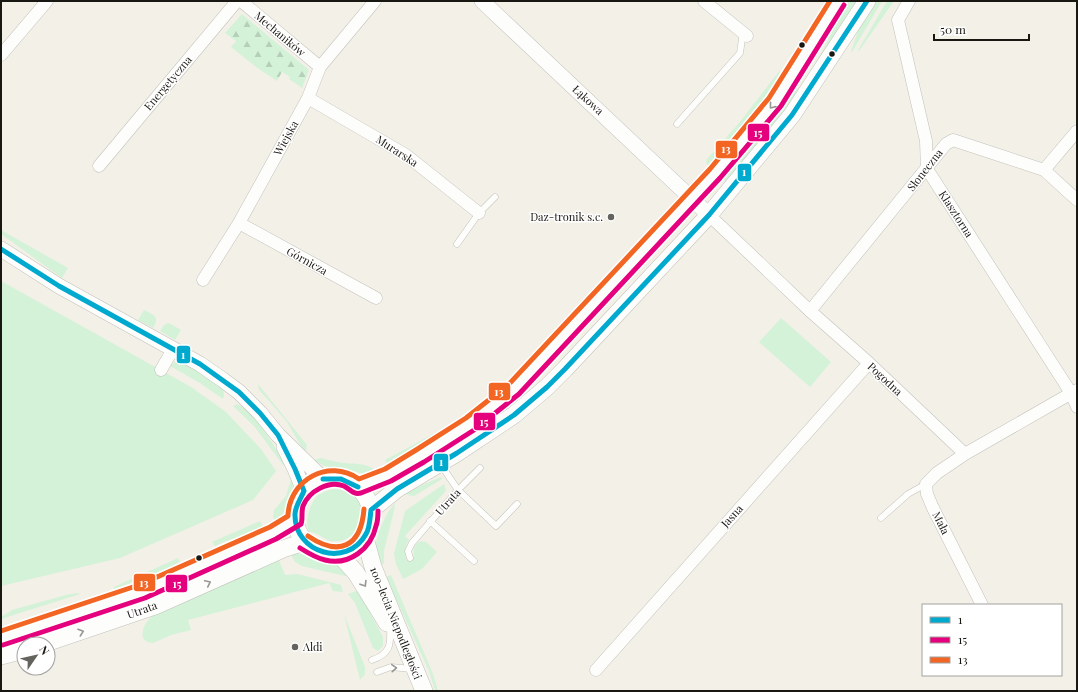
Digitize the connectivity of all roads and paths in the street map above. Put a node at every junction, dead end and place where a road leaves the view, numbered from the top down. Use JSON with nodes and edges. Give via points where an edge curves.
{"nodes":[{"id":1,"x":47,"y":1,"type":"edge"},
{"id":2,"x":237,"y":1,"type":"edge"},
{"id":3,"x":241,"y":1,"type":"edge"},
{"id":4,"x":375,"y":1,"type":"edge"},
{"id":5,"x":482,"y":1,"type":"edge"},
{"id":6,"x":704,"y":1,"type":"edge"},
{"id":7,"x":838,"y":1,"type":"edge"},
{"id":8,"x":867,"y":1,"type":"edge"},
{"id":9,"x":908,"y":1,"type":"edge"},
{"id":10,"x":745,"y":34,"type":"joint"},
{"id":11,"x":1,"y":55,"type":"edge"},
{"id":12,"x":320,"y":68,"type":"junction"},
{"id":13,"x":308,"y":98,"type":"junction"},
{"id":14,"x":677,"y":124,"type":"dead end"},
{"id":15,"x":1077,"y":131,"type":"edge"},
{"id":16,"x":99,"y":166,"type":"dead end"},
{"id":17,"x":927,"y":169,"type":"junction"},
{"id":18,"x":1044,"y":170,"type":"junction"},
{"id":19,"x":496,"y":197,"type":"dead end"},
{"id":20,"x":692,"y":199,"type":"junction"},
{"id":21,"x":1077,"y":200,"type":"edge"},
{"id":22,"x":479,"y":213,"type":"junction"},
{"id":23,"x":709,"y":215,"type":"junction"},
{"id":24,"x":239,"y":223,"type":"junction"},
{"id":25,"x":457,"y":244,"type":"dead end"},
{"id":26,"x":1,"y":249,"type":"edge"},
{"id":27,"x":203,"y":280,"type":"dead end"},
{"id":28,"x":376,"y":298,"type":"dead end"},
{"id":29,"x":810,"y":311,"type":"junction"},
{"id":30,"x":173,"y":349,"type":"junction"},
{"id":31,"x":868,"y":363,"type":"junction"},
{"id":32,"x":161,"y":370,"type":"dead end"},
{"id":33,"x":1074,"y":391,"type":"edge"},
{"id":34,"x":1077,"y":407,"type":"edge"},
{"id":35,"x":278,"y":435,"type":"junction"},
{"id":36,"x":965,"y":454,"type":"junction"},
{"id":37,"x":440,"y":464,"type":"junction"},
{"id":38,"x":480,"y":468,"type":"dead end"},
{"id":39,"x":323,"y":479,"type":"junction"},
{"id":40,"x":926,"y":484,"type":"junction"},
{"id":41,"x":358,"y":487,"type":"junction"},
{"id":42,"x":458,"y":490,"type":"junction"},
{"id":43,"x":304,"y":491,"type":"junction"},
{"id":44,"x":517,"y":504,"type":"dead end"},
{"id":45,"x":371,"y":510,"type":"junction"},
{"id":46,"x":881,"y":518,"type":"dead end"},
{"id":47,"x":295,"y":520,"type":"junction"},
{"id":48,"x":430,"y":521,"type":"junction"},
{"id":49,"x":365,"y":538,"type":"junction"},
{"id":50,"x":304,"y":542,"type":"junction"},
{"id":51,"x":339,"y":554,"type":"junction"},
{"id":52,"x":410,"y":558,"type":"dead end"},
{"id":53,"x":474,"y":560,"type":"dead end"},
{"id":54,"x":981,"y":604,"type":"edge"},
{"id":55,"x":390,"y":628,"type":"junction"},
{"id":56,"x":1,"y":638,"type":"edge"},
{"id":57,"x":56,"y":640,"type":"edge"},
{"id":58,"x":16,"y":652,"type":"edge"},
{"id":59,"x":1,"y":656,"type":"edge"},
{"id":60,"x":372,"y":660,"type":"dead end"},
{"id":61,"x":412,"y":669,"type":"junction"},
{"id":62,"x":596,"y":670,"type":"dead end"},
{"id":63,"x":377,"y":672,"type":"dead end"},
{"id":64,"x":422,"y":688,"type":"edge"}],
"edges":[{"from":1,"to":11,"type":"street"},
{"from":2,"to":16,"type":"street","name":"Energetyczna"},
{"from":3,"to":12,"type":"street","name":"Mechaników"},
{"from":4,"to":12,"type":"street","name":"Wiejska"},
{"from":5,"to":20,"type":"street","name":"Łąkowa"},
{"from":6,"to":10,"type":"street"},
{"from":7,"to":20,"type":"main road","one_way":true,"via":[[775,102]]},
{"from":8,"to":23,"type":"main road","via":[[792,115]]},
{"from":9,"to":17,"type":"street","via":[[898,20],[926,141]]},
{"from":10,"to":14,"type":"lane","via":[[740,53]]},
{"from":12,"to":13,"type":"street","name":"Wiejska"},
{"from":13,"to":22,"type":"street","name":"Murarska","via":[[406,155]]},
{"from":13,"to":24,"type":"street","name":"Wiejska"},
{"from":15,"to":18,"type":"street"},
{"from":17,"to":18,"type":"street","name":"Słoneczna","via":[[946,144],[953,140]]},
{"from":17,"to":29,"type":"street","name":"Słoneczna"},
{"from":17,"to":33,"type":"street","name":"Klasztorna"},
{"from":18,"to":21,"type":"street","name":"Słoneczna"},
{"from":19,"to":22,"type":"lane"},
{"from":20,"to":23,"type":"street","name":"Łąkowa"},
{"from":20,"to":41,"type":"main road","via":[[514,389],[470,424],[420,456],[388,475]]},
{"from":22,"to":25,"type":"lane"},
{"from":23,"to":29,"type":"street","name":"Pogodna"},
{"from":23,"to":37,"type":"main road","via":[[547,387],[509,419]]},
{"from":24,"to":27,"type":"street","name":"Wiejska"},
{"from":24,"to":28,"type":"street","name":"Górnicza"},
{"from":26,"to":30,"type":"street","via":[[59,286]]},
{"from":29,"to":31,"type":"street","name":"Pogodna"},
{"from":30,"to":32,"type":"street"},
{"from":30,"to":35,"type":"street","via":[[200,364],[239,392]]},
{"from":31,"to":36,"type":"street","name":"Pogodna"},
{"from":31,"to":62,"type":"street","name":"Jasna"},
{"from":33,"to":34,"type":"street","name":"Klasztorna"},
{"from":33,"to":36,"type":"street"},
{"from":35,"to":39,"type":"street"},
{"from":35,"to":43,"type":"street"},
{"from":36,"to":40,"type":"street","via":[[937,473]]},
{"from":37,"to":42,"type":"lane"},
{"from":37,"to":45,"type":"main road","via":[[397,489]]},
{"from":38,"to":42,"type":"lane","name":"Utrata"},
{"from":39,"to":41,"type":"main road","via":[[347,480]]},
{"from":39,"to":43,"type":"main road"},
{"from":40,"to":46,"type":"lane","via":[[908,494]]},
{"from":40,"to":54,"type":"street","name":"Mała","via":[[933,508]]},
{"from":41,"to":45,"type":"main road","via":[[369,501]]},
{"from":42,"to":44,"type":"lane","via":[[496,526]]},
{"from":42,"to":48,"type":"lane","name":"Utrata"},
{"from":43,"to":47,"type":"main road","via":[[295,509]]},
{"from":45,"to":49,"type":"main road","via":[[371,522]]},
{"from":47,"to":50,"type":"main road","via":[[296,528]]},
{"from":47,"to":56,"type":"main road","name":"Utrata","via":[[273,533],[142,592]]},
{"from":48,"to":52,"type":"lane","name":"Utrata","via":[[409,547]]},
{"from":48,"to":53,"type":"lane"},
{"from":49,"to":51,"type":"main road","via":[[355,548]]},
{"from":49,"to":64,"type":"main road","name":"100-lecia Niepodległości","via":[[373,567]]},
{"from":50,"to":51,"type":"main road","via":[[322,553]]},
{"from":57,"to":50,"type":"main road","name":"Utrata","one_way":true,"via":[[155,606]]},
{"from":51,"to":55,"type":"main road","name":"100-lecia Niepodległości","one_way":true,"via":[[356,573]]},
{"from":55,"to":60,"type":"lane","via":[[391,644],[386,653]]},
{"from":55,"to":61,"type":"main road","name":"100-lecia Niepodległości"},
{"from":58,"to":59,"type":"main road"},
{"from":63,"to":61,"type":"lane","one_way":true,"via":[[391,667]]},
{"from":61,"to":64,"type":"main road","name":"100-lecia Niepodległości"}]}
